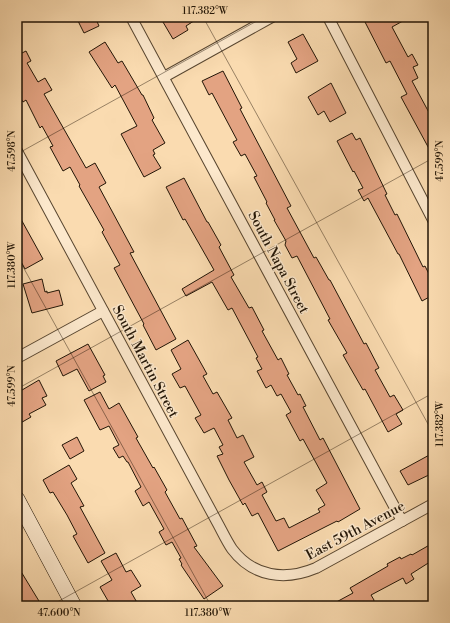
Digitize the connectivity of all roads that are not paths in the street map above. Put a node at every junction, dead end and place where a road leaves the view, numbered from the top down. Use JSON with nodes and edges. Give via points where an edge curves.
{"nodes":[{"id":1,"x":131,"y":17,"type":"edge"},
{"id":2,"x":272,"y":17,"type":"edge"},
{"id":3,"x":328,"y":17,"type":"edge"},
{"id":4,"x":164,"y":77,"type":"junction"},
{"id":5,"x":17,"y":151,"type":"edge"},
{"id":6,"x":433,"y":220,"type":"edge"},
{"id":7,"x":103,"y":311,"type":"junction"},
{"id":8,"x":17,"y":358,"type":"edge"},
{"id":9,"x":17,"y":499,"type":"edge"},
{"id":10,"x":433,"y":504,"type":"edge"},
{"id":11,"x":402,"y":521,"type":"junction"},
{"id":12,"x":264,"y":572,"type":"joint"},
{"id":13,"x":74,"y":606,"type":"edge"}],
"edges":[{"from":1,"to":4,"type":"street","name":"South Napa Street"},
{"from":2,"to":4,"type":"street"},
{"from":3,"to":6,"type":"street"},
{"from":4,"to":11,"type":"street","name":"South Napa Street"},
{"from":5,"to":7,"type":"street","name":"South Martin Street"},
{"from":7,"to":8,"type":"street"},
{"from":7,"to":12,"type":"street","name":"South Martin Street","via":[[232,548],[241,559]]},
{"from":9,"to":13,"type":"street"},
{"from":10,"to":11,"type":"street","name":"East 59th Avenue"},
{"from":11,"to":12,"type":"street","name":"East 59th Avenue","via":[[304,573],[279,576]]}]}
